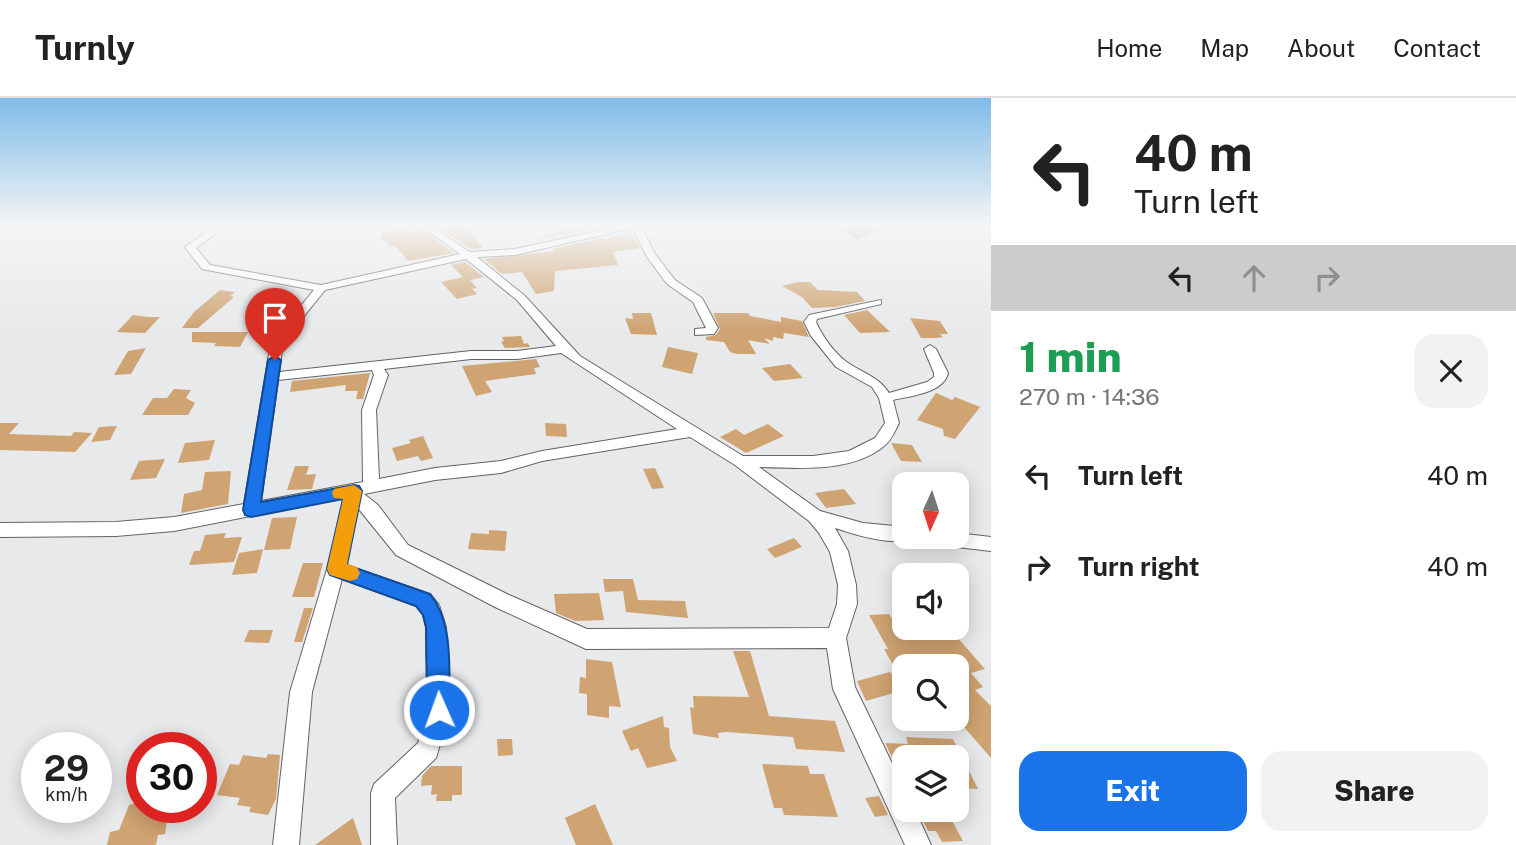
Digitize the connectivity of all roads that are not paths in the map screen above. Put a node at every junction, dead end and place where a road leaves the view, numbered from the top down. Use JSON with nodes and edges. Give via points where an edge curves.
{"nodes":[{"id":1,"x":201,"y":261,"type":"edge"},
{"id":2,"x":451,"y":261,"type":"edge"},
{"id":3,"x":476,"y":261,"type":"edge"},
{"id":4,"x":655,"y":261,"type":"edge"},
{"id":5,"x":321,"y":288,"type":"junction"},
{"id":6,"x":877,"y":302,"type":"dead end"},
{"id":7,"x":699,"y":332,"type":"dead end"},
{"id":8,"x":561,"y":349,"type":"junction"},
{"id":9,"x":930,"y":349,"type":"dead end"},
{"id":10,"x":376,"y":366,"type":"junction"},
{"id":11,"x":272,"y":377,"type":"junction"},
{"id":12,"x":886,"y":398,"type":"junction"},
{"id":13,"x":693,"y":431,"type":"junction"},
{"id":14,"x":740,"y":461,"type":"junction"},
{"id":15,"x":359,"y":491,"type":"junction"},
{"id":16,"x":251,"y":510,"type":"junction"},
{"id":17,"x":815,"y":516,"type":"junction"},
{"id":18,"x":0,"y":530,"type":"edge"},
{"id":19,"x":892,"y":533,"type":"edge"},
{"id":20,"x":970,"y":542,"type":"edge"},
{"id":21,"x":991,"y":544,"type":"edge"},
{"id":22,"x":337,"y":569,"type":"junction"},
{"id":23,"x":836,"y":638,"type":"junction"},
{"id":24,"x":286,"y":845,"type":"edge"},
{"id":25,"x":384,"y":845,"type":"edge"},
{"id":26,"x":918,"y":845,"type":"edge"}],
"edges":[{"from":1,"to":5,"type":"street","via":[[206,267]]},
{"from":2,"to":5,"type":"street"},
{"from":3,"to":8,"type":"street","via":[[535,312]]},
{"from":4,"to":7,"type":"street","via":[[671,282],[698,300],[712,328]]},
{"from":5,"to":11,"type":"street","via":[[277,342]]},
{"from":6,"to":12,"type":"street","via":[[813,317],[810,322],[836,359],[877,384]]},
{"from":8,"to":10,"type":"street"},
{"from":8,"to":13,"type":"street"},
{"from":9,"to":12,"type":"street","via":[[940,379]]},
{"from":10,"to":11,"type":"street"},
{"from":10,"to":15,"type":"street","via":[[379,386],[369,410]]},
{"from":11,"to":16,"type":"street"},
{"from":12,"to":14,"type":"street","via":[[892,423],[881,441],[861,453],[826,460]]},
{"from":13,"to":14,"type":"street"},
{"from":13,"to":15,"type":"street"},
{"from":14,"to":17,"type":"street"},
{"from":15,"to":16,"type":"street"},
{"from":15,"to":22,"type":"street"},
{"from":15,"to":23,"type":"street","via":[[402,550],[586,639]]},
{"from":16,"to":18,"type":"street","via":[[116,529]]},
{"from":17,"to":19,"type":"street"},
{"from":17,"to":23,"type":"street","via":[[839,551],[847,585],[847,604]]},
{"from":20,"to":21,"type":"street"},
{"from":22,"to":24,"type":"street","via":[[301,692]]},
{"from":22,"to":25,"type":"street","via":[[423,600],[436,627],[439,710],[428,750],[383,793]]},
{"from":23,"to":26,"type":"street","via":[[844,689]]}]}
